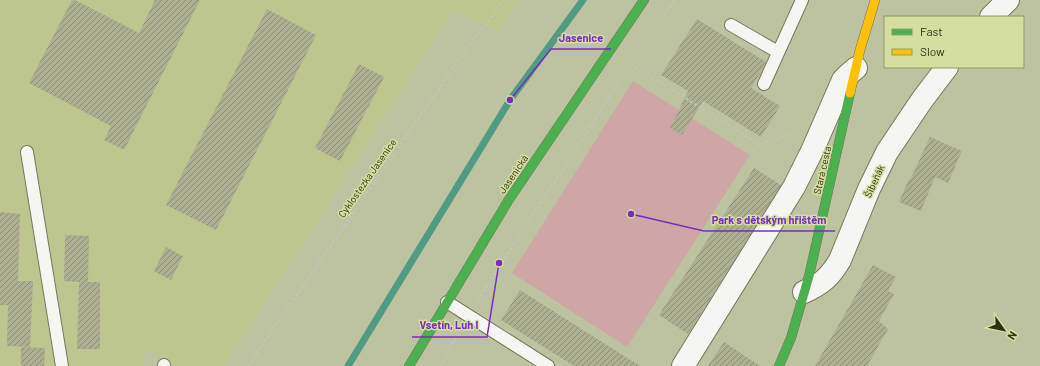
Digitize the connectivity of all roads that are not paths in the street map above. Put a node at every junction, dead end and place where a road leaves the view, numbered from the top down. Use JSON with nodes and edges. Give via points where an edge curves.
{"nodes":[{"id":1,"x":644,"y":0,"type":"edge"},
{"id":2,"x":802,"y":0,"type":"edge"},
{"id":3,"x":875,"y":0,"type":"edge"},
{"id":4,"x":1008,"y":0,"type":"edge"},
{"id":5,"x":992,"y":16,"type":"edge"},
{"id":6,"x":731,"y":25,"type":"dead end"},
{"id":7,"x":778,"y":52,"type":"junction"},
{"id":8,"x":856,"y":68,"type":"junction"},
{"id":9,"x":946,"y":68,"type":"edge"},
{"id":10,"x":764,"y":84,"type":"dead end"},
{"id":11,"x":27,"y":152,"type":"dead end"},
{"id":12,"x":804,"y":292,"type":"junction"},
{"id":13,"x":446,"y":302,"type":"junction"},
{"id":14,"x":62,"y":366,"type":"edge"},
{"id":15,"x":409,"y":366,"type":"edge"},
{"id":16,"x":548,"y":366,"type":"edge"},
{"id":17,"x":683,"y":366,"type":"edge"},
{"id":18,"x":779,"y":366,"type":"edge"}],
"edges":[{"from":1,"to":13,"type":"street","name":"Jasenická","via":[[508,201]]},
{"from":2,"to":7,"type":"lane"},
{"from":3,"to":8,"type":"street","name":"Stará cesta"},
{"from":4,"to":5,"type":"street"},
{"from":6,"to":7,"type":"lane"},
{"from":7,"to":10,"type":"lane"},
{"from":8,"to":12,"type":"street","name":"Stará cesta"},
{"from":8,"to":17,"type":"street","via":[[843,80],[794,187]]},
{"from":9,"to":12,"type":"street","name":"Šibeňák","via":[[887,152],[836,267],[818,286]]},
{"from":11,"to":14,"type":"lane"},
{"from":12,"to":18,"type":"street","name":"Stará cesta","via":[[791,338]]},
{"from":13,"to":15,"type":"street","name":"Jasenická"},
{"from":13,"to":16,"type":"lane"}]}
